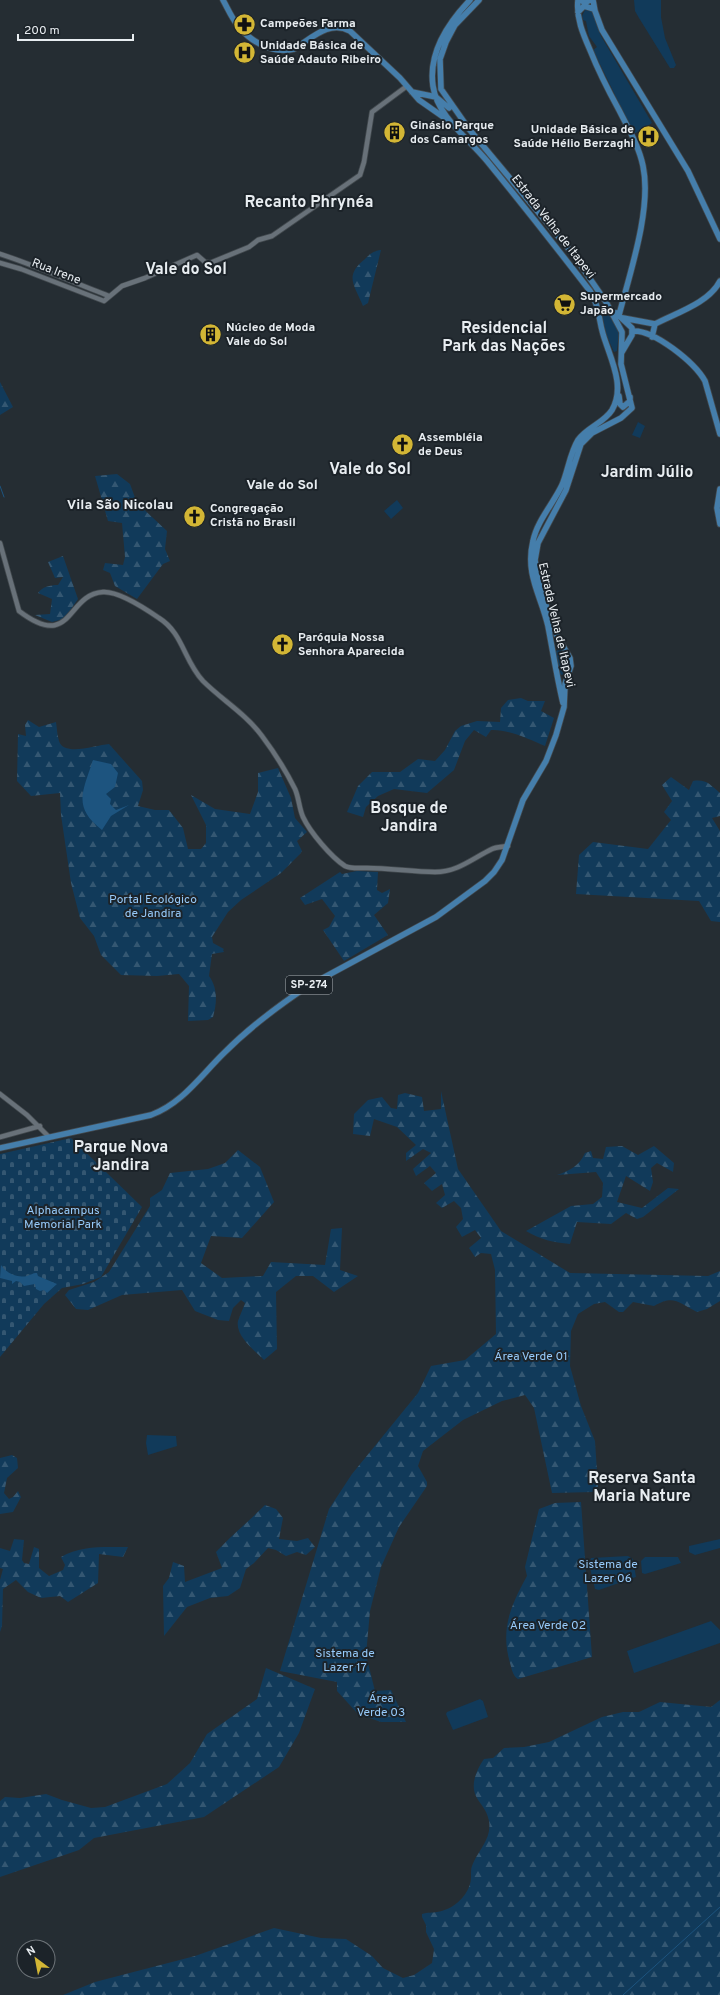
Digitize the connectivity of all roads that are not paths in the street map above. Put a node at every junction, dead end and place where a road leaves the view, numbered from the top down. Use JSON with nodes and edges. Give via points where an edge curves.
{"nodes":[{"id":1,"x":223,"y":0,"type":"edge"},
{"id":2,"x":470,"y":0,"type":"edge"},
{"id":3,"x":479,"y":0,"type":"edge"},
{"id":4,"x":579,"y":0,"type":"edge"},
{"id":5,"x":590,"y":0,"type":"edge"},
{"id":6,"x":593,"y":0,"type":"edge"},
{"id":7,"x":594,"y":9,"type":"junction"},
{"id":8,"x":578,"y":12,"type":"junction"},
{"id":9,"x":407,"y":86,"type":"junction"},
{"id":10,"x":412,"y":92,"type":"junction"},
{"id":11,"x":436,"y":97,"type":"junction"},
{"id":12,"x":451,"y":121,"type":"junction"},
{"id":13,"x":469,"y":129,"type":"junction"},
{"id":14,"x":720,"y":239,"type":"edge"},
{"id":15,"x":0,"y":254,"type":"edge"},
{"id":16,"x":0,"y":263,"type":"edge"},
{"id":17,"x":29,"y":264,"type":"junction"},
{"id":18,"x":41,"y":268,"type":"junction"},
{"id":19,"x":27,"y":271,"type":"junction"},
{"id":20,"x":38,"y":275,"type":"junction"},
{"id":21,"x":720,"y":281,"type":"edge"},
{"id":22,"x":109,"y":296,"type":"junction"},
{"id":23,"x":609,"y":306,"type":"junction"},
{"id":24,"x":621,"y":317,"type":"junction"},
{"id":25,"x":655,"y":324,"type":"junction"},
{"id":26,"x":632,"y":331,"type":"junction"},
{"id":27,"x":652,"y":337,"type":"junction"},
{"id":28,"x":621,"y":354,"type":"junction"},
{"id":29,"x":618,"y":393,"type":"junction"},
{"id":30,"x":630,"y":395,"type":"junction"},
{"id":31,"x":720,"y":434,"type":"edge"},
{"id":32,"x":720,"y":489,"type":"edge"},
{"id":33,"x":719,"y":522,"type":"edge"},
{"id":34,"x":0,"y":542,"type":"edge"},
{"id":35,"x":564,"y":647,"type":"junction"},
{"id":36,"x":552,"y":652,"type":"junction"},
{"id":37,"x":569,"y":673,"type":"junction"},
{"id":38,"x":556,"y":674,"type":"junction"},
{"id":39,"x":564,"y":708,"type":"junction"},
{"id":40,"x":508,"y":846,"type":"junction"},
{"id":41,"x":0,"y":1094,"type":"edge"},
{"id":42,"x":40,"y":1126,"type":"junction"},
{"id":43,"x":0,"y":1137,"type":"edge"},
{"id":44,"x":49,"y":1137,"type":"junction"},
{"id":45,"x":0,"y":1148,"type":"edge"}],
"edges":[{"from":1,"to":9,"type":"main road","via":[[239,27],[265,48],[294,49],[326,28],[342,27],[353,34]]},
{"from":2,"to":11,"type":"main road","name":"Estrada Velha de Itapevi","via":[[447,27],[436,52],[432,69]]},
{"from":3,"to":13,"type":"main road","name":"Estrada Velha de Itapevi","via":[[455,25],[440,59],[441,89]]},
{"from":4,"to":5,"type":"main road"},
{"from":4,"to":8,"type":"main road"},
{"from":6,"to":7,"type":"main road"},
{"from":7,"to":8,"type":"main road","via":[[584,6]]},
{"from":7,"to":14,"type":"main road","via":[[602,30],[688,171]]},
{"from":8,"to":24,"type":"main road","via":[[582,31],[601,76],[637,144],[644,172],[644,203]]},
{"from":9,"to":10,"type":"main road"},
{"from":9,"to":22,"type":"street","via":[[372,112],[360,175],[272,236],[210,263],[197,255],[122,286]]},
{"from":10,"to":11,"type":"main road"},
{"from":10,"to":12,"type":"main road","via":[[419,100]]},
{"from":11,"to":12,"type":"main road","name":"Estrada Velha de Itapevi"},
{"from":11,"to":13,"type":"main road"},
{"from":12,"to":29,"type":"main road","name":"Estrada Velha de Itapevi","via":[[485,159],[598,304],[602,332],[615,370]]},
{"from":13,"to":23,"type":"main road","name":"Estrada Velha de Itapevi","via":[[573,254]]},
{"from":15,"to":17,"type":"street","name":"Rua Irene"},
{"from":16,"to":19,"type":"street","name":"Rua Irene"},
{"from":17,"to":18,"type":"street","name":"Rua Irene"},
{"from":17,"to":19,"type":"street"},
{"from":18,"to":20,"type":"street"},
{"from":18,"to":22,"type":"street","name":"Rua Irene","via":[[55,273],[64,280]]},
{"from":19,"to":20,"type":"street","name":"Rua Irene"},
{"from":20,"to":22,"type":"street","name":"Rua Irene","via":[[104,301]]},
{"from":21,"to":25,"type":"main road","via":[[704,298]]},
{"from":23,"to":24,"type":"main road"},
{"from":23,"to":28,"type":"main road","name":"Estrada Velha de Itapevi","via":[[622,332]]},
{"from":24,"to":25,"type":"main road"},
{"from":24,"to":26,"type":"main road","via":[[631,326]]},
{"from":25,"to":27,"type":"main road"},
{"from":26,"to":27,"type":"main road"},
{"from":26,"to":28,"type":"main road"},
{"from":27,"to":31,"type":"main road","via":[[679,352],[701,374]]},
{"from":28,"to":30,"type":"main road","name":"Estrada Velha de Itapevi","via":[[624,379]]},
{"from":29,"to":30,"type":"main road","via":[[620,404],[623,406],[630,402]]},
{"from":29,"to":36,"type":"main road","name":"Estrada Velha de Itapevi","via":[[608,415],[589,428],[577,441],[562,484],[533,541],[531,572],[534,588],[544,611]]},
{"from":30,"to":35,"type":"main road","name":"Estrada Velha de Itapevi","via":[[632,408],[628,413],[592,433],[581,444],[566,490],[542,534],[536,551],[536,570],[540,588],[555,632]]},
{"from":32,"to":33,"type":"main road","via":[[717,508]]},
{"from":34,"to":40,"type":"street","via":[[19,611],[38,623],[46,625],[63,622],[89,596],[106,592],[115,594],[162,619],[178,635],[193,669],[204,682],[240,713],[263,738],[295,789],[308,826],[346,868],[436,872],[452,870],[493,848]]},
{"from":35,"to":36,"type":"main road","via":[[557,647]]},
{"from":35,"to":37,"type":"main road","name":"Estrada Velha de Itapevi","via":[[570,658]]},
{"from":36,"to":38,"type":"main road","name":"Estrada Velha de Itapevi"},
{"from":37,"to":38,"type":"main road","via":[[563,677]]},
{"from":37,"to":39,"type":"main road","name":"Estrada Velha de Itapevi","via":[[565,684]]},
{"from":38,"to":39,"type":"main road","name":"Estrada Velha de Itapevi"},
{"from":39,"to":40,"type":"main road","number":"SP-274","via":[[546,761],[523,800]]},
{"from":40,"to":44,"type":"main road","number":"SP-274","via":[[494,872],[473,890],[428,921],[308,986],[230,1048],[184,1095],[164,1110],[152,1115]]},
{"from":41,"to":42,"type":"street"},
{"from":42,"to":43,"type":"street"},
{"from":42,"to":44,"type":"street"},
{"from":44,"to":45,"type":"main road","number":"SP-274"}]}
